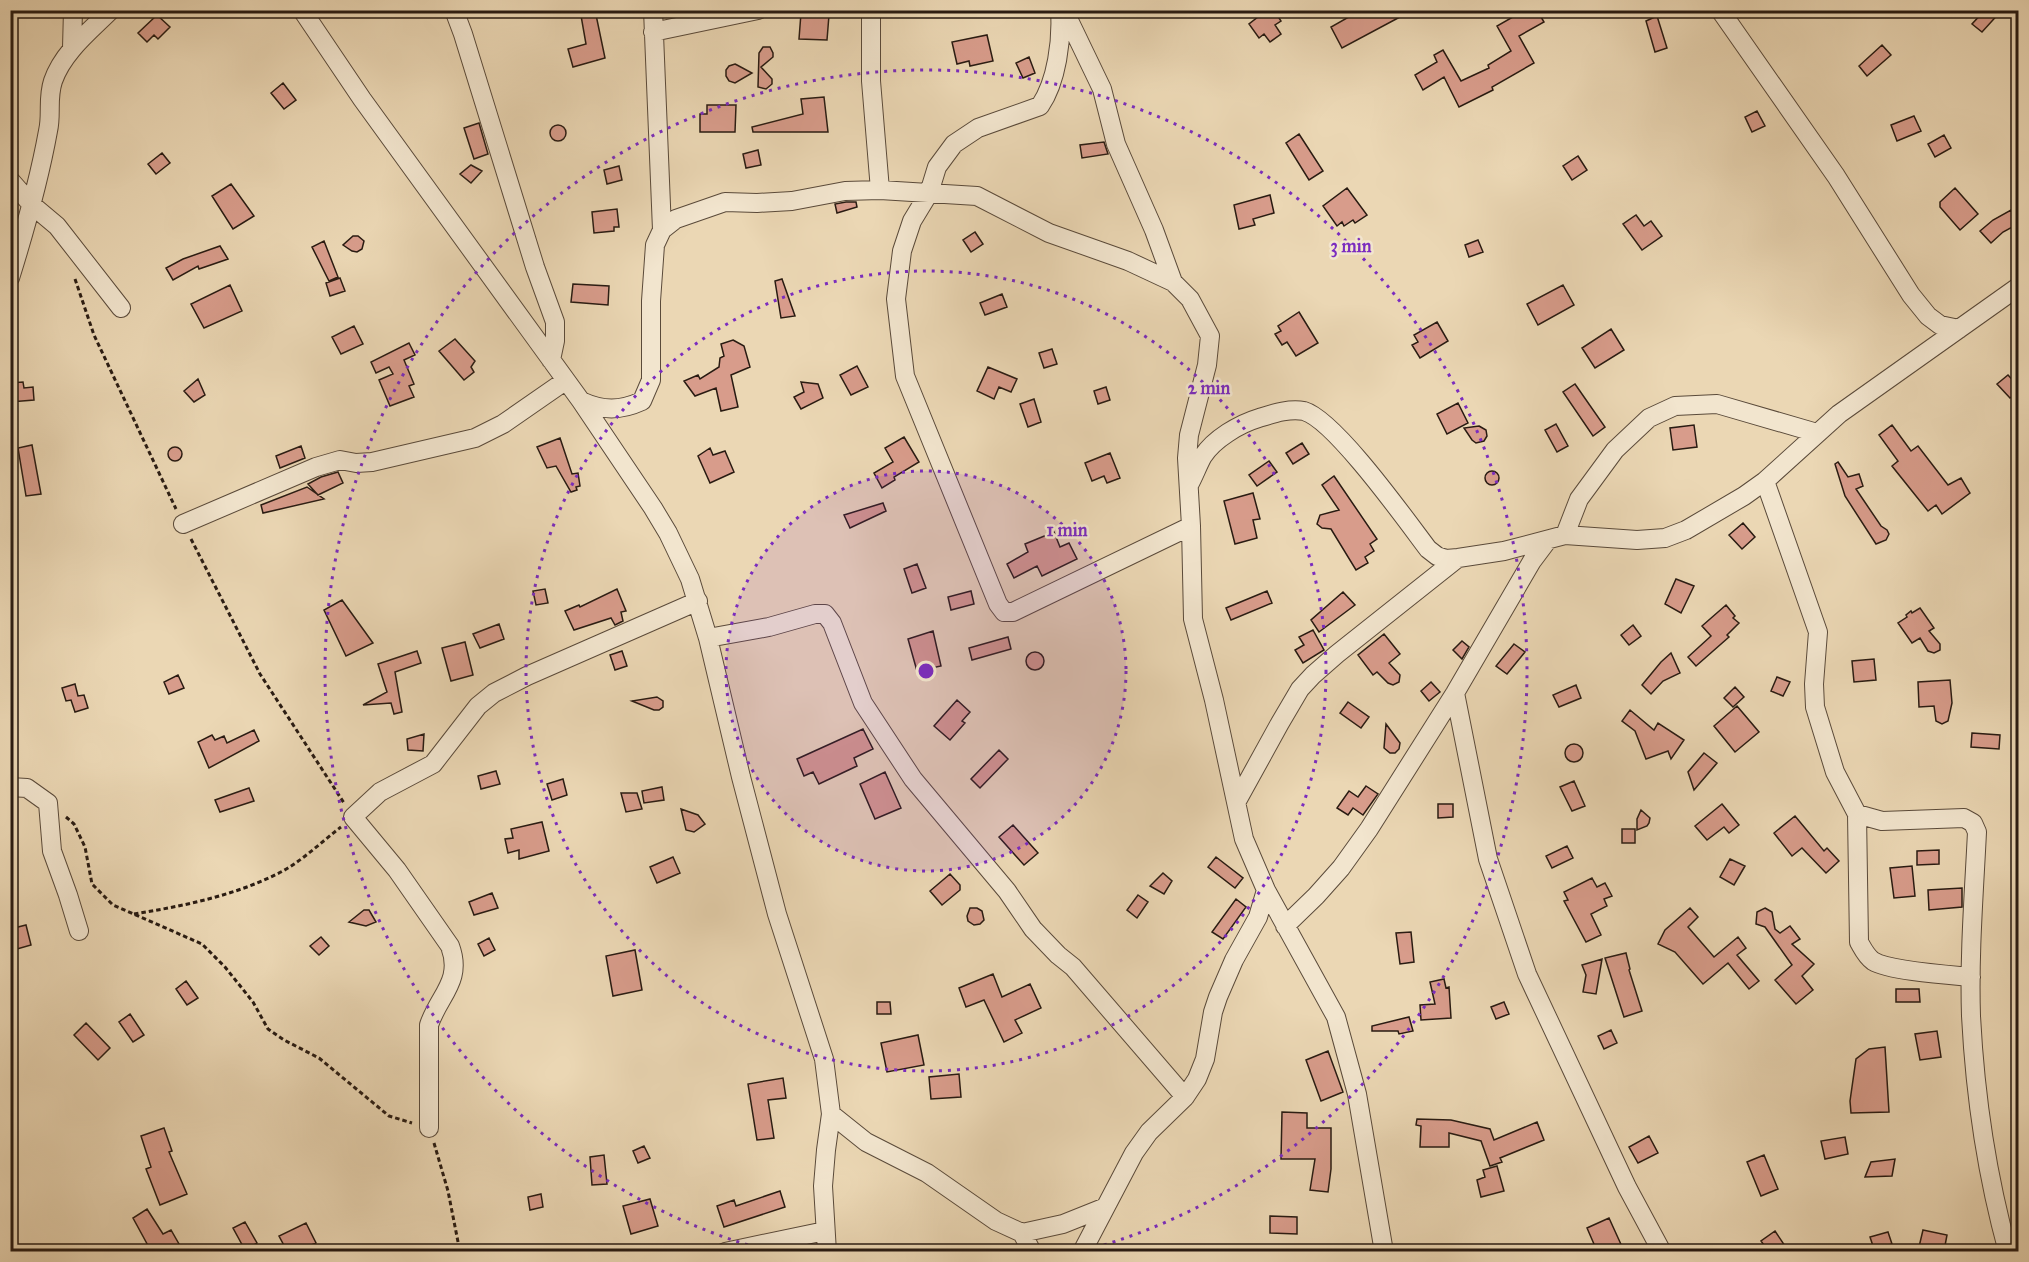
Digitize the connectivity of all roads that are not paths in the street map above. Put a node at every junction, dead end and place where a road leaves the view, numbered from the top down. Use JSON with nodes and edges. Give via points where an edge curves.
{"nodes":[{"id":1,"x":73,"y":10,"type":"edge"},
{"id":2,"x":111,"y":10,"type":"edge"},
{"id":3,"x":302,"y":10,"type":"edge"},
{"id":4,"x":454,"y":10,"type":"edge"},
{"id":5,"x":653,"y":10,"type":"edge"},
{"id":6,"x":758,"y":10,"type":"edge"},
{"id":7,"x":871,"y":10,"type":"edge"},
{"id":8,"x":1062,"y":10,"type":"edge"},
{"id":9,"x":1720,"y":10,"type":"edge"},
{"id":10,"x":653,"y":32,"type":"junction"},
{"id":11,"x":72,"y":48,"type":"junction"},
{"id":12,"x":10,"y":180,"type":"edge"},
{"id":13,"x":880,"y":190,"type":"junction"},
{"id":14,"x":929,"y":193,"type":"junction"},
{"id":15,"x":32,"y":205,"type":"junction"},
{"id":16,"x":662,"y":230,"type":"junction"},
{"id":17,"x":10,"y":278,"type":"edge"},
{"id":18,"x":1173,"y":282,"type":"junction"},
{"id":19,"x":2019,"y":287,"type":"edge"},
{"id":20,"x":121,"y":308,"type":"dead end"},
{"id":21,"x":1959,"y":328,"type":"junction"},
{"id":22,"x":551,"y":360,"type":"junction"},
{"id":23,"x":565,"y":381,"type":"junction"},
{"id":24,"x":581,"y":401,"type":"junction"},
{"id":25,"x":1817,"y":433,"type":"junction"},
{"id":26,"x":1765,"y":481,"type":"junction"},
{"id":27,"x":1189,"y":485,"type":"junction"},
{"id":28,"x":183,"y":524,"type":"dead end"},
{"id":29,"x":1191,"y":526,"type":"junction"},
{"id":30,"x":1565,"y":535,"type":"junction"},
{"id":31,"x":1547,"y":542,"type":"junction"},
{"id":32,"x":1458,"y":558,"type":"junction"},
{"id":33,"x":698,"y":601,"type":"junction"},
{"id":34,"x":708,"y":638,"type":"junction"},
{"id":35,"x":1455,"y":693,"type":"junction"},
{"id":36,"x":10,"y":787,"type":"edge"},
{"id":37,"x":1237,"y":801,"type":"junction"},
{"id":38,"x":1857,"y":814,"type":"junction"},
{"id":39,"x":1266,"y":890,"type":"junction"},
{"id":40,"x":1285,"y":926,"type":"junction"},
{"id":41,"x":79,"y":931,"type":"dead end"},
{"id":42,"x":1971,"y":977,"type":"junction"},
{"id":43,"x":1185,"y":1097,"type":"junction"},
{"id":44,"x":831,"y":1114,"type":"junction"},
{"id":45,"x":429,"y":1128,"type":"road end"},
{"id":46,"x":1103,"y":1208,"type":"junction"},
{"id":47,"x":825,"y":1231,"type":"junction"},
{"id":48,"x":1022,"y":1233,"type":"junction"},
{"id":49,"x":725,"y":1251,"type":"edge"},
{"id":50,"x":827,"y":1251,"type":"edge"},
{"id":51,"x":1032,"y":1251,"type":"edge"},
{"id":52,"x":1082,"y":1251,"type":"edge"},
{"id":53,"x":1384,"y":1251,"type":"edge"},
{"id":54,"x":1662,"y":1251,"type":"edge"},
{"id":55,"x":2008,"y":1251,"type":"edge"}],
"edges":[{"from":1,"to":11,"type":"street"},
{"from":2,"to":11,"type":"street"},
{"from":3,"to":22,"type":"street"},
{"from":4,"to":22,"type":"street","via":[[555,322]]},
{"from":5,"to":10,"type":"street"},
{"from":6,"to":10,"type":"street"},
{"from":7,"to":13,"type":"street","via":[[871,81]]},
{"from":8,"to":14,"type":"street","via":[[1056,66],[1040,106],[978,128],[954,144],[937,167]]},
{"from":8,"to":18,"type":"street","via":[[1102,89],[1122,158]]},
{"from":9,"to":21,"type":"street","via":[[1836,176],[1911,295],[1940,326]]},
{"from":10,"to":16,"type":"street"},
{"from":11,"to":15,"type":"street","via":[[53,80],[48,103],[49,128]]},
{"from":12,"to":15,"type":"street"},
{"from":13,"to":14,"type":"street"},
{"from":13,"to":16,"type":"street","via":[[757,204],[725,202],[676,219]]},
{"from":14,"to":18,"type":"street","via":[[977,196],[1049,233]]},
{"from":14,"to":29,"type":"street","via":[[912,222],[902,251],[896,298],[905,376],[1004,612],[1013,612]]},
{"from":15,"to":17,"type":"street"},
{"from":15,"to":20,"type":"street","via":[[57,226]]},
{"from":16,"to":24,"type":"street","via":[[655,245],[651,380],[642,401],[629,407],[597,408]]},
{"from":18,"to":27,"type":"street","via":[[1190,299],[1207,327],[1211,343],[1190,435]]},
{"from":19,"to":21,"type":"street"},
{"from":21,"to":25,"type":"street"},
{"from":22,"to":23,"type":"street"},
{"from":23,"to":24,"type":"street"},
{"from":23,"to":28,"type":"street","via":[[503,424],[475,438],[372,462],[340,460],[316,467]]},
{"from":24,"to":33,"type":"street","via":[[668,533]]},
{"from":25,"to":26,"type":"street"},
{"from":25,"to":30,"type":"street","via":[[1717,404],[1675,406],[1649,418],[1615,450],[1579,499]]},
{"from":26,"to":30,"type":"street","via":[[1686,530],[1665,538],[1608,540]]},
{"from":26,"to":38,"type":"street","via":[[1818,632],[1815,707],[1835,772]]},
{"from":27,"to":29,"type":"street"},
{"from":27,"to":32,"type":"street","via":[[1204,455],[1222,438],[1248,421],[1302,411],[1328,426],[1428,549],[1446,559]]},
{"from":29,"to":37,"type":"street","via":[[1193,619]]},
{"from":30,"to":31,"type":"street"},
{"from":31,"to":32,"type":"street"},
{"from":31,"to":35,"type":"street"},
{"from":32,"to":37,"type":"street","via":[[1337,654],[1300,689]]},
{"from":33,"to":34,"type":"street"},
{"from":33,"to":45,"type":"street","via":[[494,693],[478,706],[433,764],[380,792],[353,817],[397,870],[455,959],[453,978],[429,1025]]},
{"from":34,"to":43,"type":"street","via":[[825,614],[863,703],[913,778],[1007,891],[1033,929],[1074,967]]},
{"from":34,"to":44,"type":"street","via":[[777,914],[824,1059]]},
{"from":35,"to":40,"type":"street","via":[[1341,868]]},
{"from":35,"to":54,"type":"street","via":[[1488,859],[1527,974],[1627,1187]]},
{"from":36,"to":41,"type":"street","via":[[27,788],[48,803],[52,851]]},
{"from":37,"to":39,"type":"street","via":[[1241,830]]},
{"from":38,"to":42,"type":"street","via":[[1859,942],[1865,954],[1874,962],[1905,970]]},
{"from":38,"to":42,"type":"street","via":[[1882,821],[1964,818],[1973,823],[1977,832]]},
{"from":39,"to":40,"type":"street"},
{"from":39,"to":43,"type":"street","via":[[1258,917],[1218,997],[1205,1059]]},
{"from":40,"to":53,"type":"street","via":[[1336,1017],[1357,1094]]},
{"from":42,"to":55,"type":"street","via":[[1974,1059],[1983,1128]]},
{"from":43,"to":46,"type":"street","via":[[1144,1139]]},
{"from":44,"to":47,"type":"street","via":[[823,1186]]},
{"from":44,"to":48,"type":"street","via":[[866,1142],[927,1173],[996,1221]]},
{"from":46,"to":48,"type":"street","via":[[1063,1224]]},
{"from":46,"to":52,"type":"street"},
{"from":47,"to":49,"type":"street"},
{"from":47,"to":50,"type":"street"},
{"from":48,"to":51,"type":"street"}]}
